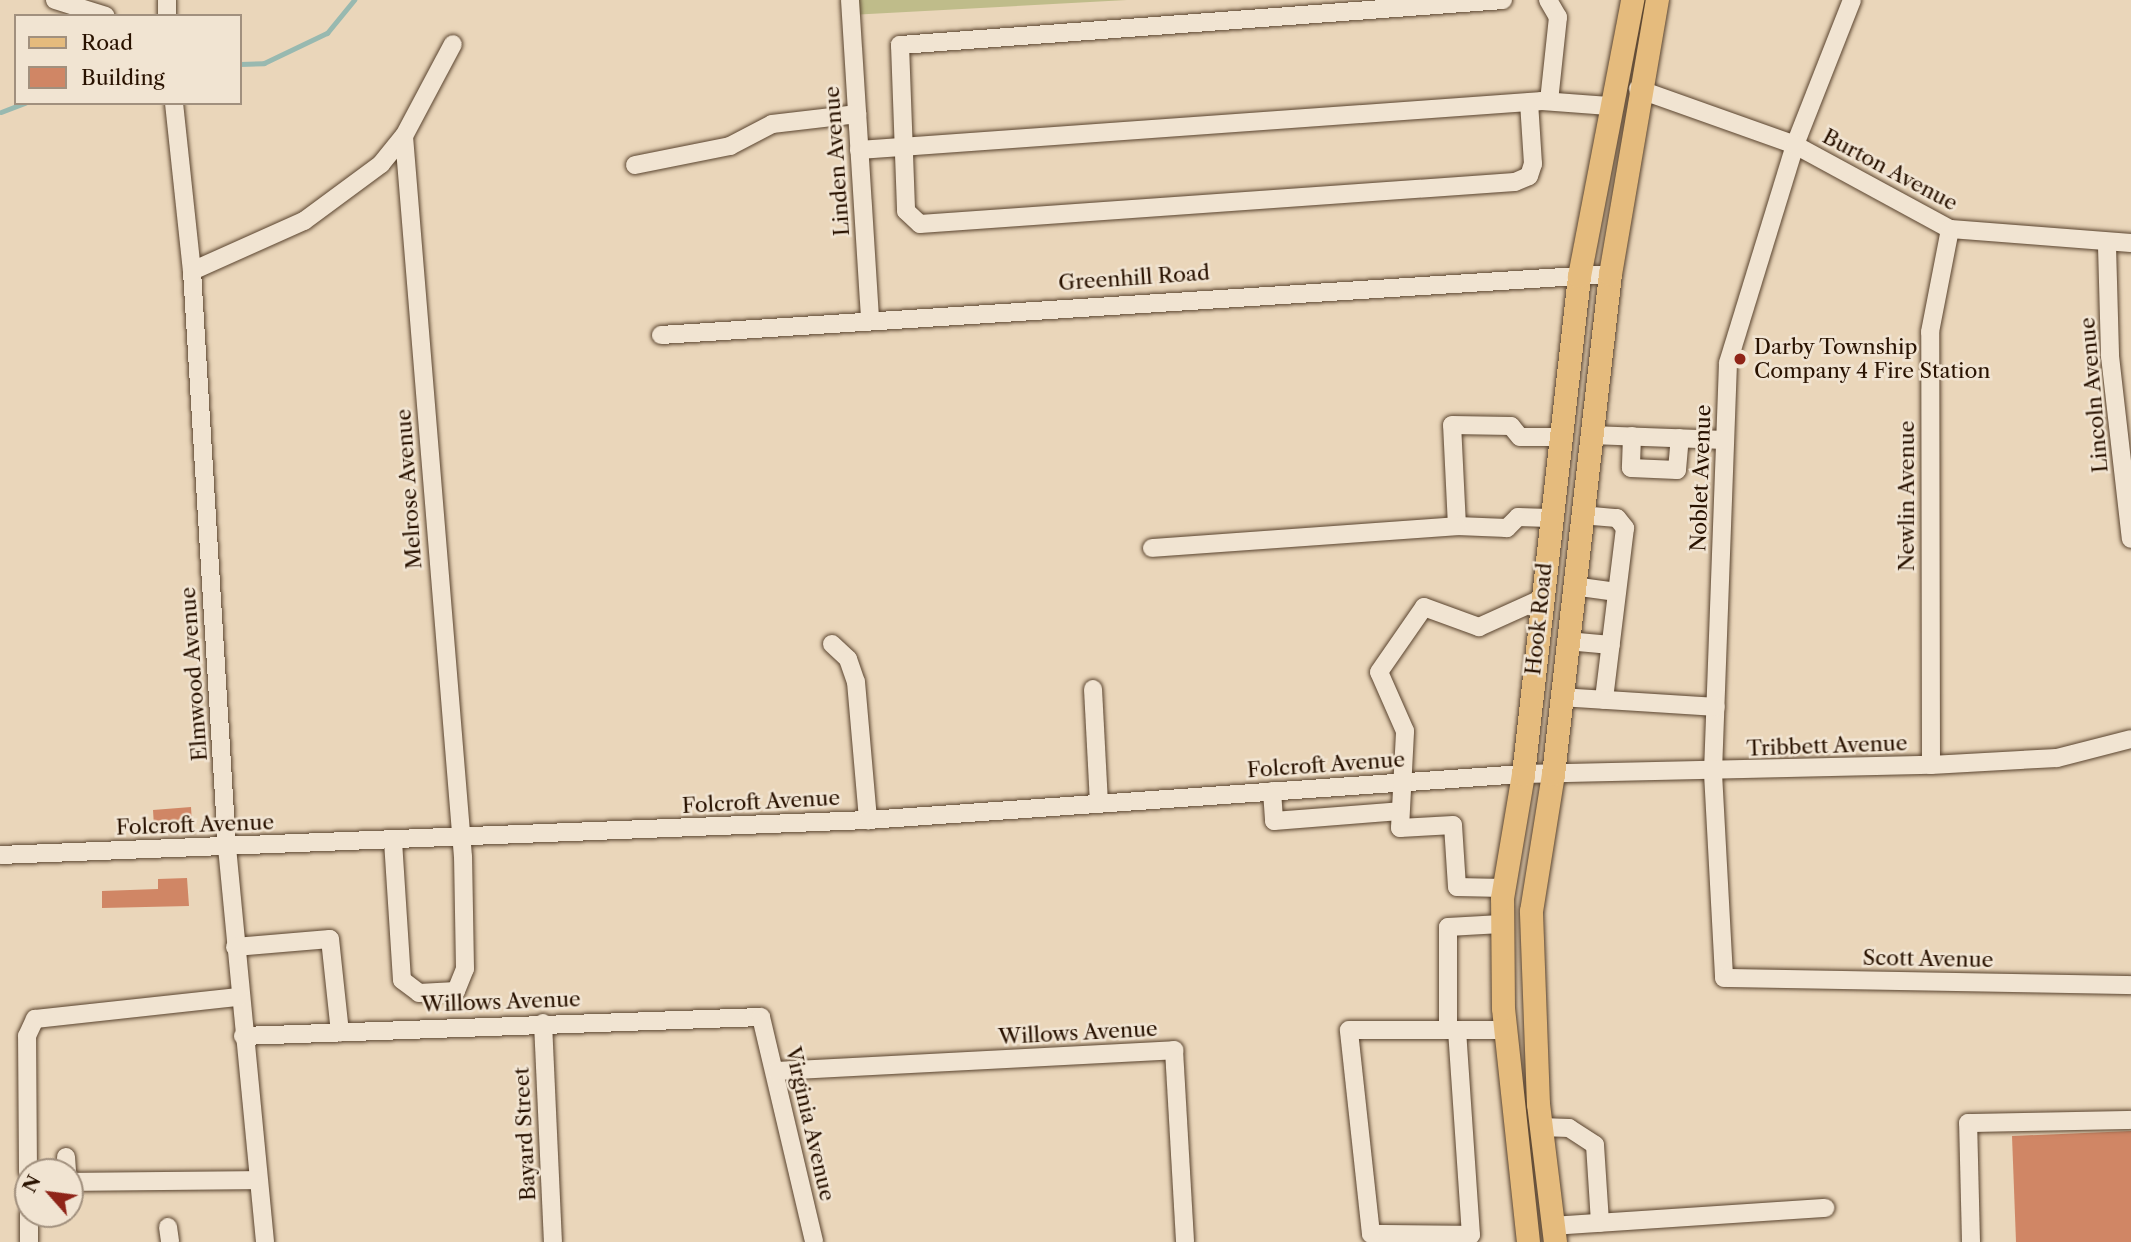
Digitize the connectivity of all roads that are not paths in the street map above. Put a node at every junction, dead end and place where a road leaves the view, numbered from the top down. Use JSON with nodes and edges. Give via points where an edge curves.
{"nodes":[{"id":1,"x":55,"y":0,"type":"edge"},
{"id":2,"x":850,"y":0,"type":"edge"},
{"id":3,"x":1503,"y":0,"type":"edge"},
{"id":4,"x":1548,"y":0,"type":"edge"},
{"id":5,"x":1632,"y":0,"type":"edge"},
{"id":6,"x":1657,"y":0,"type":"edge"},
{"id":7,"x":1851,"y":0,"type":"edge"},
{"id":8,"x":100,"y":14,"type":"edge"},
{"id":9,"x":453,"y":44,"type":"dead end"},
{"id":10,"x":1637,"y":89,"type":"junction"},
{"id":11,"x":1549,"y":101,"type":"junction"},
{"id":12,"x":1529,"y":102,"type":"junction"},
{"id":13,"x":174,"y":105,"type":"edge"},
{"id":14,"x":1609,"y":106,"type":"junction"},
{"id":15,"x":857,"y":114,"type":"junction"},
{"id":16,"x":404,"y":136,"type":"junction"},
{"id":17,"x":899,"y":144,"type":"junction"},
{"id":18,"x":1795,"y":145,"type":"junction"},
{"id":19,"x":859,"y":150,"type":"junction"},
{"id":20,"x":635,"y":165,"type":"dead end"},
{"id":21,"x":1950,"y":229,"type":"junction"},
{"id":22,"x":2131,"y":243,"type":"edge"},
{"id":23,"x":2107,"y":246,"type":"junction"},
{"id":24,"x":192,"y":271,"type":"junction"},
{"id":25,"x":1610,"y":274,"type":"junction"},
{"id":26,"x":1579,"y":276,"type":"junction"},
{"id":27,"x":870,"y":318,"type":"junction"},
{"id":28,"x":661,"y":335,"type":"dead end"},
{"id":29,"x":1591,"y":435,"type":"junction"},
{"id":30,"x":1632,"y":436,"type":"junction"},
{"id":31,"x":1559,"y":437,"type":"junction"},
{"id":32,"x":1680,"y":438,"type":"junction"},
{"id":33,"x":1725,"y":440,"type":"junction"},
{"id":34,"x":1581,"y":515,"type":"junction"},
{"id":35,"x":1549,"y":518,"type":"junction"},
{"id":36,"x":1457,"y":526,"type":"junction"},
{"id":37,"x":2131,"y":539,"type":"edge"},
{"id":38,"x":1152,"y":548,"type":"dead end"},
{"id":39,"x":1573,"y":586,"type":"junction"},
{"id":40,"x":1617,"y":592,"type":"junction"},
{"id":41,"x":1541,"y":599,"type":"junction"},
{"id":42,"x":1567,"y":641,"type":"junction"},
{"id":43,"x":832,"y":644,"type":"dead end"},
{"id":44,"x":1611,"y":645,"type":"junction"},
{"id":45,"x":1093,"y":689,"type":"dead end"},
{"id":46,"x":1561,"y":697,"type":"junction"},
{"id":47,"x":1604,"y":700,"type":"junction"},
{"id":48,"x":1716,"y":707,"type":"junction"},
{"id":49,"x":2131,"y":739,"type":"edge"},
{"id":50,"x":1931,"y":765,"type":"junction"},
{"id":51,"x":1713,"y":773,"type":"junction"},
{"id":52,"x":1523,"y":774,"type":"junction"},
{"id":53,"x":1553,"y":774,"type":"junction"},
{"id":54,"x":1399,"y":783,"type":"junction"},
{"id":55,"x":1272,"y":791,"type":"junction"},
{"id":56,"x":1099,"y":802,"type":"junction"},
{"id":57,"x":1400,"y":811,"type":"junction"},
{"id":58,"x":868,"y":820,"type":"junction"},
{"id":59,"x":458,"y":838,"type":"junction"},
{"id":60,"x":393,"y":841,"type":"junction"},
{"id":61,"x":227,"y":847,"type":"junction"},
{"id":62,"x":0,"y":855,"type":"edge"},
{"id":63,"x":1503,"y":888,"type":"junction"},
{"id":64,"x":1501,"y":924,"type":"junction"},
{"id":65,"x":235,"y":947,"type":"junction"},
{"id":66,"x":1724,"y":978,"type":"joint"},
{"id":67,"x":2131,"y":985,"type":"edge"},
{"id":68,"x":239,"y":997,"type":"junction"},
{"id":69,"x":761,"y":1017,"type":"joint"},
{"id":70,"x":543,"y":1023,"type":"junction"},
{"id":71,"x":1452,"y":1030,"type":"junction"},
{"id":72,"x":1505,"y":1030,"type":"junction"},
{"id":73,"x":340,"y":1031,"type":"junction"},
{"id":74,"x":243,"y":1035,"type":"junction"},
{"id":75,"x":776,"y":1071,"type":"junction"},
{"id":76,"x":2131,"y":1120,"type":"edge"},
{"id":77,"x":1541,"y":1127,"type":"junction"},
{"id":78,"x":28,"y":1158,"type":"edge"},
{"id":79,"x":258,"y":1180,"type":"junction"},
{"id":80,"x":84,"y":1182,"type":"edge"},
{"id":81,"x":1825,"y":1208,"type":"dead end"},
{"id":82,"x":1526,"y":1218,"type":"junction"},
{"id":83,"x":1600,"y":1223,"type":"junction"},
{"id":84,"x":1554,"y":1234,"type":"edge"},
{"id":85,"x":265,"y":1242,"type":"edge"},
{"id":86,"x":553,"y":1242,"type":"edge"},
{"id":87,"x":814,"y":1242,"type":"edge"},
{"id":88,"x":1185,"y":1242,"type":"edge"},
{"id":89,"x":1522,"y":1242,"type":"edge"},
{"id":90,"x":1528,"y":1242,"type":"edge"},
{"id":91,"x":1971,"y":1242,"type":"edge"}],
"edges":[{"from":1,"to":8,"type":"street"},
{"from":2,"to":15,"type":"street","name":"Linden Avenue"},
{"from":3,"to":17,"type":"street","via":[[909,42],[896,54]]},
{"from":4,"to":11,"type":"street","via":[[1558,18]]},
{"from":5,"to":14,"type":"main road","name":"Hook Road"},
{"from":6,"to":10,"type":"main road","name":"Hook Road"},
{"from":7,"to":18,"type":"street","name":"Noblet Avenue"},
{"from":9,"to":16,"type":"street"},
{"from":10,"to":18,"type":"street","name":"Burton Avenue"},
{"from":10,"to":25,"type":"main road","name":"Hook Road"},
{"from":11,"to":12,"type":"street"},
{"from":11,"to":14,"type":"street"},
{"from":12,"to":17,"type":"street"},
{"from":12,"to":17,"type":"street","via":[[1533,164],[1528,176],[1515,182],[920,224],[906,211]]},
{"from":13,"to":24,"type":"street","name":"Elmwood Avenue"},
{"from":14,"to":26,"type":"main road","name":"Hook Road"},
{"from":15,"to":19,"type":"street","name":"Linden Avenue"},
{"from":15,"to":20,"type":"street","via":[[772,124],[730,146]]},
{"from":16,"to":24,"type":"street","via":[[380,164],[304,221]]},
{"from":16,"to":59,"type":"street","name":"Melrose Avenue"},
{"from":17,"to":19,"type":"street"},
{"from":18,"to":21,"type":"street","name":"Burton Avenue"},
{"from":18,"to":33,"type":"street","name":"Noblet Avenue","via":[[1728,363]]},
{"from":19,"to":27,"type":"street","name":"Linden Avenue"},
{"from":21,"to":23,"type":"street","name":"Burton Avenue"},
{"from":21,"to":50,"type":"street","name":"Newlin Avenue","via":[[1930,332]]},
{"from":22,"to":23,"type":"street","name":"Burton Avenue"},
{"from":23,"to":37,"type":"street","name":"Lincoln Avenue","via":[[2110,356]]},
{"from":24,"to":61,"type":"street","name":"Elmwood Avenue"},
{"from":25,"to":26,"type":"street","name":"Greenhill Road"},
{"from":25,"to":29,"type":"main road","name":"Hook Road"},
{"from":26,"to":27,"type":"street","name":"Greenhill Road"},
{"from":26,"to":31,"type":"main road","name":"Hook Road"},
{"from":27,"to":28,"type":"street","name":"Greenhill Road"},
{"from":29,"to":30,"type":"street"},
{"from":29,"to":34,"type":"main road","name":"Hook Road"},
{"from":30,"to":32,"type":"street"},
{"from":30,"to":32,"type":"street","via":[[1630,468],[1677,470]]},
{"from":31,"to":35,"type":"main road","name":"Hook Road"},
{"from":31,"to":36,"type":"street","via":[[1520,436],[1511,426],[1452,425]]},
{"from":32,"to":33,"type":"street"},
{"from":33,"to":48,"type":"street","name":"Noblet Avenue"},
{"from":34,"to":39,"type":"main road","name":"Hook Road"},
{"from":34,"to":40,"type":"street","via":[[1623,523]]},
{"from":35,"to":36,"type":"street","via":[[1518,517],[1507,528]]},
{"from":35,"to":41,"type":"main road","name":"Hook Road"},
{"from":36,"to":38,"type":"street"},
{"from":39,"to":40,"type":"street"},
{"from":39,"to":42,"type":"main road","name":"Hook Road"},
{"from":40,"to":44,"type":"street"},
{"from":41,"to":52,"type":"main road","name":"Hook Road"},
{"from":41,"to":54,"type":"street","via":[[1479,627],[1424,607],[1379,672],[1405,731]]},
{"from":42,"to":44,"type":"street"},
{"from":42,"to":46,"type":"main road","name":"Hook Road"},
{"from":43,"to":58,"type":"street","via":[[848,659],[856,682]]},
{"from":44,"to":47,"type":"street"},
{"from":45,"to":56,"type":"street"},
{"from":46,"to":47,"type":"street"},
{"from":46,"to":53,"type":"main road","name":"Hook Road"},
{"from":47,"to":48,"type":"street"},
{"from":48,"to":51,"type":"street","name":"Noblet Avenue"},
{"from":49,"to":50,"type":"street","name":"Tribbett Avenue","via":[[2057,758]]},
{"from":50,"to":51,"type":"street","name":"Tribbett Avenue"},
{"from":51,"to":53,"type":"street","name":"Tribbett Avenue"},
{"from":51,"to":66,"type":"street","name":"Noblet Avenue"},
{"from":52,"to":53,"type":"street","name":"Tribbett Avenue"},
{"from":52,"to":54,"type":"street","name":"Folcroft Avenue"},
{"from":52,"to":63,"type":"main road","name":"Hook Road"},
{"from":53,"to":77,"type":"main road","name":"Hook Road","via":[[1529,938]]},
{"from":54,"to":55,"type":"street","name":"Folcroft Avenue"},
{"from":54,"to":57,"type":"street"},
{"from":55,"to":56,"type":"street","name":"Folcroft Avenue"},
{"from":55,"to":57,"type":"street","via":[[1274,821]]},
{"from":56,"to":58,"type":"street","name":"Folcroft Avenue"},
{"from":57,"to":63,"type":"street","via":[[1400,828],[1453,825],[1457,887]]},
{"from":58,"to":59,"type":"street","name":"Folcroft Avenue"},
{"from":59,"to":60,"type":"street","name":"Folcroft Avenue"},
{"from":59,"to":60,"type":"street","name":"Melrose Avenue","via":[[465,970],[456,990],[419,993],[402,981]]},
{"from":60,"to":61,"type":"street","name":"Folcroft Avenue"},
{"from":61,"to":62,"type":"street","name":"Folcroft Avenue"},
{"from":61,"to":65,"type":"street","name":"Elmwood Avenue"},
{"from":63,"to":64,"type":"main road","name":"Hook Road"},
{"from":64,"to":71,"type":"street","via":[[1448,928]]},
{"from":64,"to":72,"type":"main road","name":"Hook Road"},
{"from":65,"to":68,"type":"street","name":"Elmwood Avenue"},
{"from":65,"to":73,"type":"street","via":[[330,939]]},
{"from":66,"to":67,"type":"street","name":"Scott Avenue"},
{"from":68,"to":74,"type":"street","name":"Elmwood Avenue"},
{"from":68,"to":78,"type":"street","via":[[35,1019],[27,1036]]},
{"from":69,"to":70,"type":"street","name":"Willows Avenue"},
{"from":69,"to":75,"type":"street","name":"Virginia Avenue"},
{"from":70,"to":73,"type":"street","name":"Willows Avenue"},
{"from":70,"to":86,"type":"street","name":"Bayard Street"},
{"from":71,"to":71,"type":"street","via":[[1349,1030],[1371,1234],[1471,1236]]},
{"from":71,"to":72,"type":"street"},
{"from":72,"to":82,"type":"main road","name":"Hook Road"},
{"from":73,"to":74,"type":"street","name":"Willows Avenue"},
{"from":74,"to":79,"type":"street","name":"Elmwood Avenue"},
{"from":75,"to":87,"type":"street","name":"Virginia Avenue"},
{"from":75,"to":88,"type":"street","name":"Willows Avenue","via":[[1174,1050]]},
{"from":76,"to":91,"type":"street","via":[[1969,1123]]},
{"from":77,"to":83,"type":"street","via":[[1569,1128],[1595,1145]]},
{"from":77,"to":84,"type":"main road","name":"Hook Road"},
{"from":79,"to":80,"type":"street"},
{"from":79,"to":85,"type":"street","name":"Elmwood Avenue"},
{"from":81,"to":83,"type":"street"},
{"from":82,"to":89,"type":"main road"},
{"from":82,"to":90,"type":"main road","name":"Hook Road"},
{"from":83,"to":84,"type":"street"}]}
